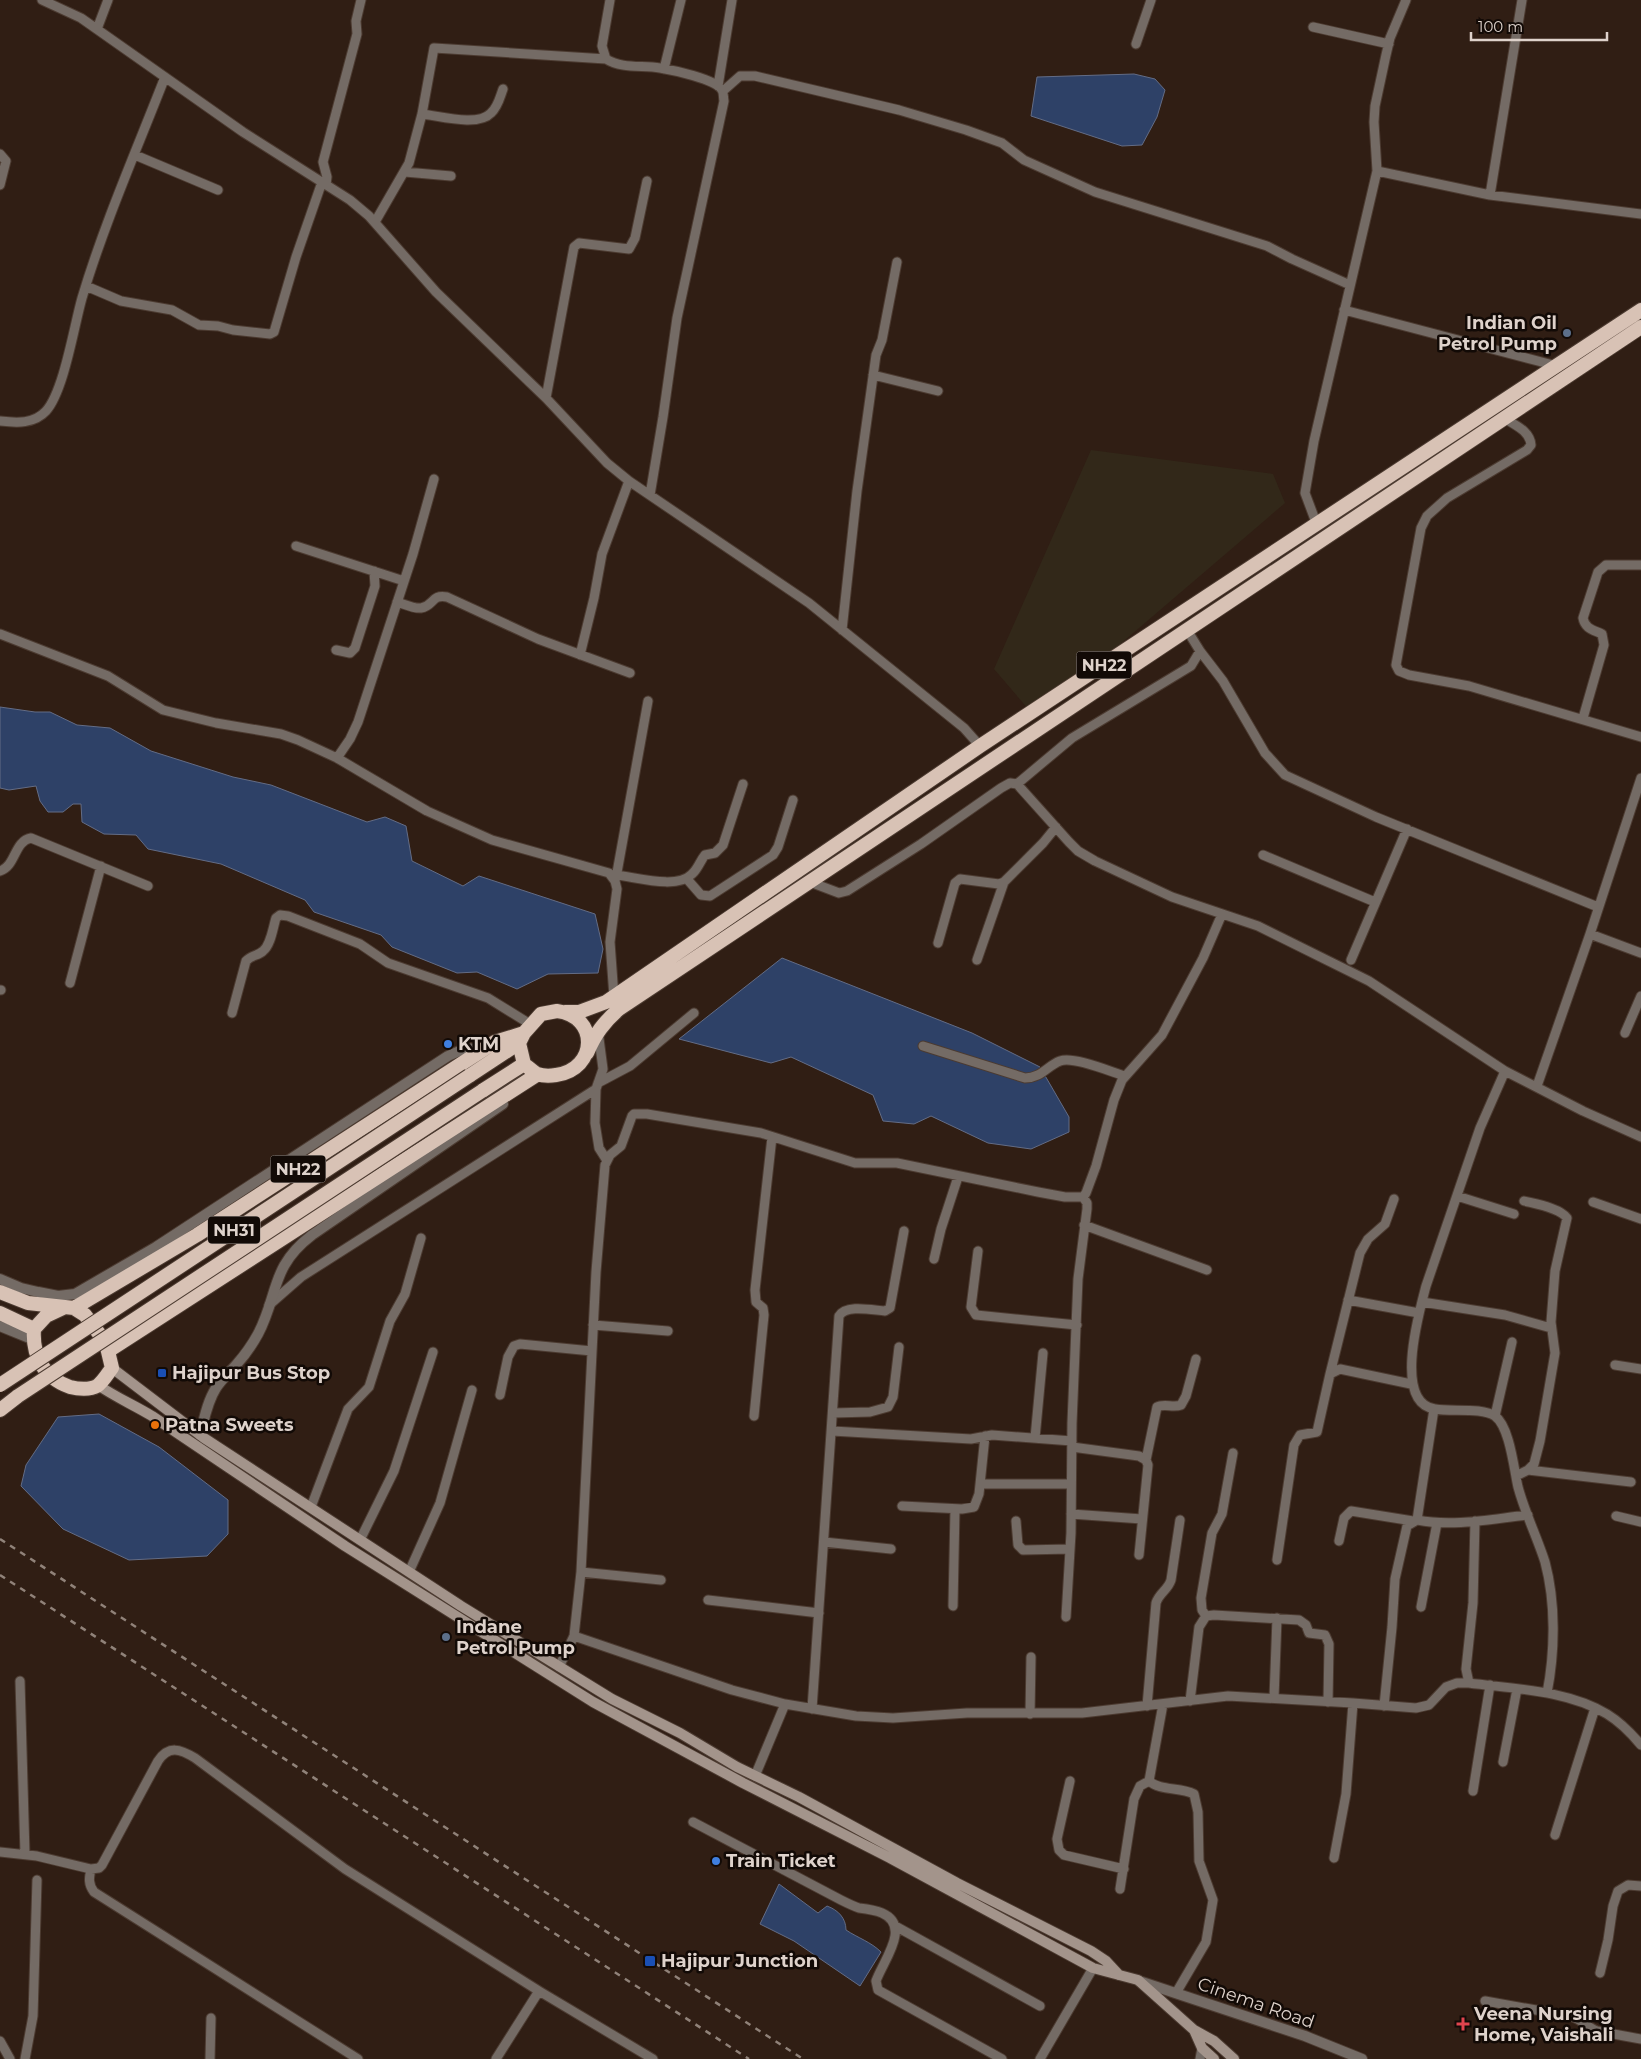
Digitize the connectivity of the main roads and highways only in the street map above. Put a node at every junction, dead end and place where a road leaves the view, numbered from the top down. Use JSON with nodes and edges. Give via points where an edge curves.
{"nodes":[{"id":1,"x":1641,"y":310,"type":"edge"},
{"id":2,"x":1641,"y":327,"type":"edge"},
{"id":3,"x":566,"y":1012,"type":"junction"},
{"id":4,"x":524,"y":1034,"type":"junction"},
{"id":5,"x":587,"y":1053,"type":"junction"},
{"id":6,"x":524,"y":1064,"type":"junction"},
{"id":7,"x":538,"y":1074,"type":"junction"},
{"id":8,"x":10,"y":1293,"type":"edge"},
{"id":9,"x":68,"y":1308,"type":"junction"},
{"id":10,"x":0,"y":1312,"type":"edge"},
{"id":11,"x":34,"y":1334,"type":"junction"},
{"id":12,"x":108,"y":1351,"type":"junction"},
{"id":13,"x":112,"y":1368,"type":"junction"},
{"id":14,"x":0,"y":1385,"type":"edge"},
{"id":15,"x":98,"y":1385,"type":"junction"},
{"id":16,"x":0,"y":1410,"type":"edge"},
{"id":17,"x":486,"y":1622,"type":"junction"},
{"id":18,"x":480,"y":1631,"type":"junction"},
{"id":19,"x":1119,"y":1975,"type":"junction"},
{"id":20,"x":1194,"y":2030,"type":"junction"},
{"id":21,"x":1214,"y":2059,"type":"edge"},
{"id":22,"x":1234,"y":2059,"type":"edge"}],
"edges":[{"from":1,"to":3,"type":"highway","number":"NH22","via":[[980,746],[614,997],[580,1012]]},
{"from":2,"to":5,"type":"highway","number":"NH22","via":[[619,1009],[598,1030]]},
{"from":3,"to":4,"type":"highway","number":"NH22","via":[[541,1014]]},
{"from":3,"to":5,"type":"highway","via":[[585,1028]]},
{"from":4,"to":6,"type":"highway"},
{"from":4,"to":9,"type":"highway","number":"NH22","via":[[488,1047],[196,1235]]},
{"from":4,"to":14,"type":"highway","number":"NH31","bridge":true,"via":[[469,1076]]},
{"from":5,"to":7,"type":"highway","number":"NH22","via":[[574,1070],[549,1076]]},
{"from":6,"to":7,"type":"highway"},
{"from":6,"to":16,"type":"highway","number":"NH31","bridge":true},
{"from":7,"to":12,"type":"highway","number":"NH22"},
{"from":8,"to":9,"type":"highway","via":[[28,1302]]},
{"from":9,"to":11,"type":"highway","number":"NH22","via":[[46,1316]]},
{"from":9,"to":12,"type":"highway","via":[[85,1315],[106,1343]]},
{"from":10,"to":11,"type":"highway"},
{"from":11,"to":15,"type":"highway","via":[[35,1351],[43,1369],[52,1378],[76,1388]]},
{"from":12,"to":13,"type":"highway"},
{"from":13,"to":15,"type":"highway"},
{"from":13,"to":17,"type":"main road","via":[[200,1435]]},
{"from":15,"to":18,"type":"main road","via":[[152,1416],[291,1511]]},
{"from":17,"to":18,"type":"main road"},
{"from":17,"to":19,"type":"main road","via":[[612,1699],[1091,1951]]},
{"from":18,"to":19,"type":"main road","via":[[593,1702],[1093,1968]]},
{"from":19,"to":20,"type":"main road","via":[[1138,1980]]},
{"from":20,"to":21,"type":"main road","via":[[1202,2048]]},
{"from":20,"to":22,"type":"main road","via":[[1214,2041]]}]}
